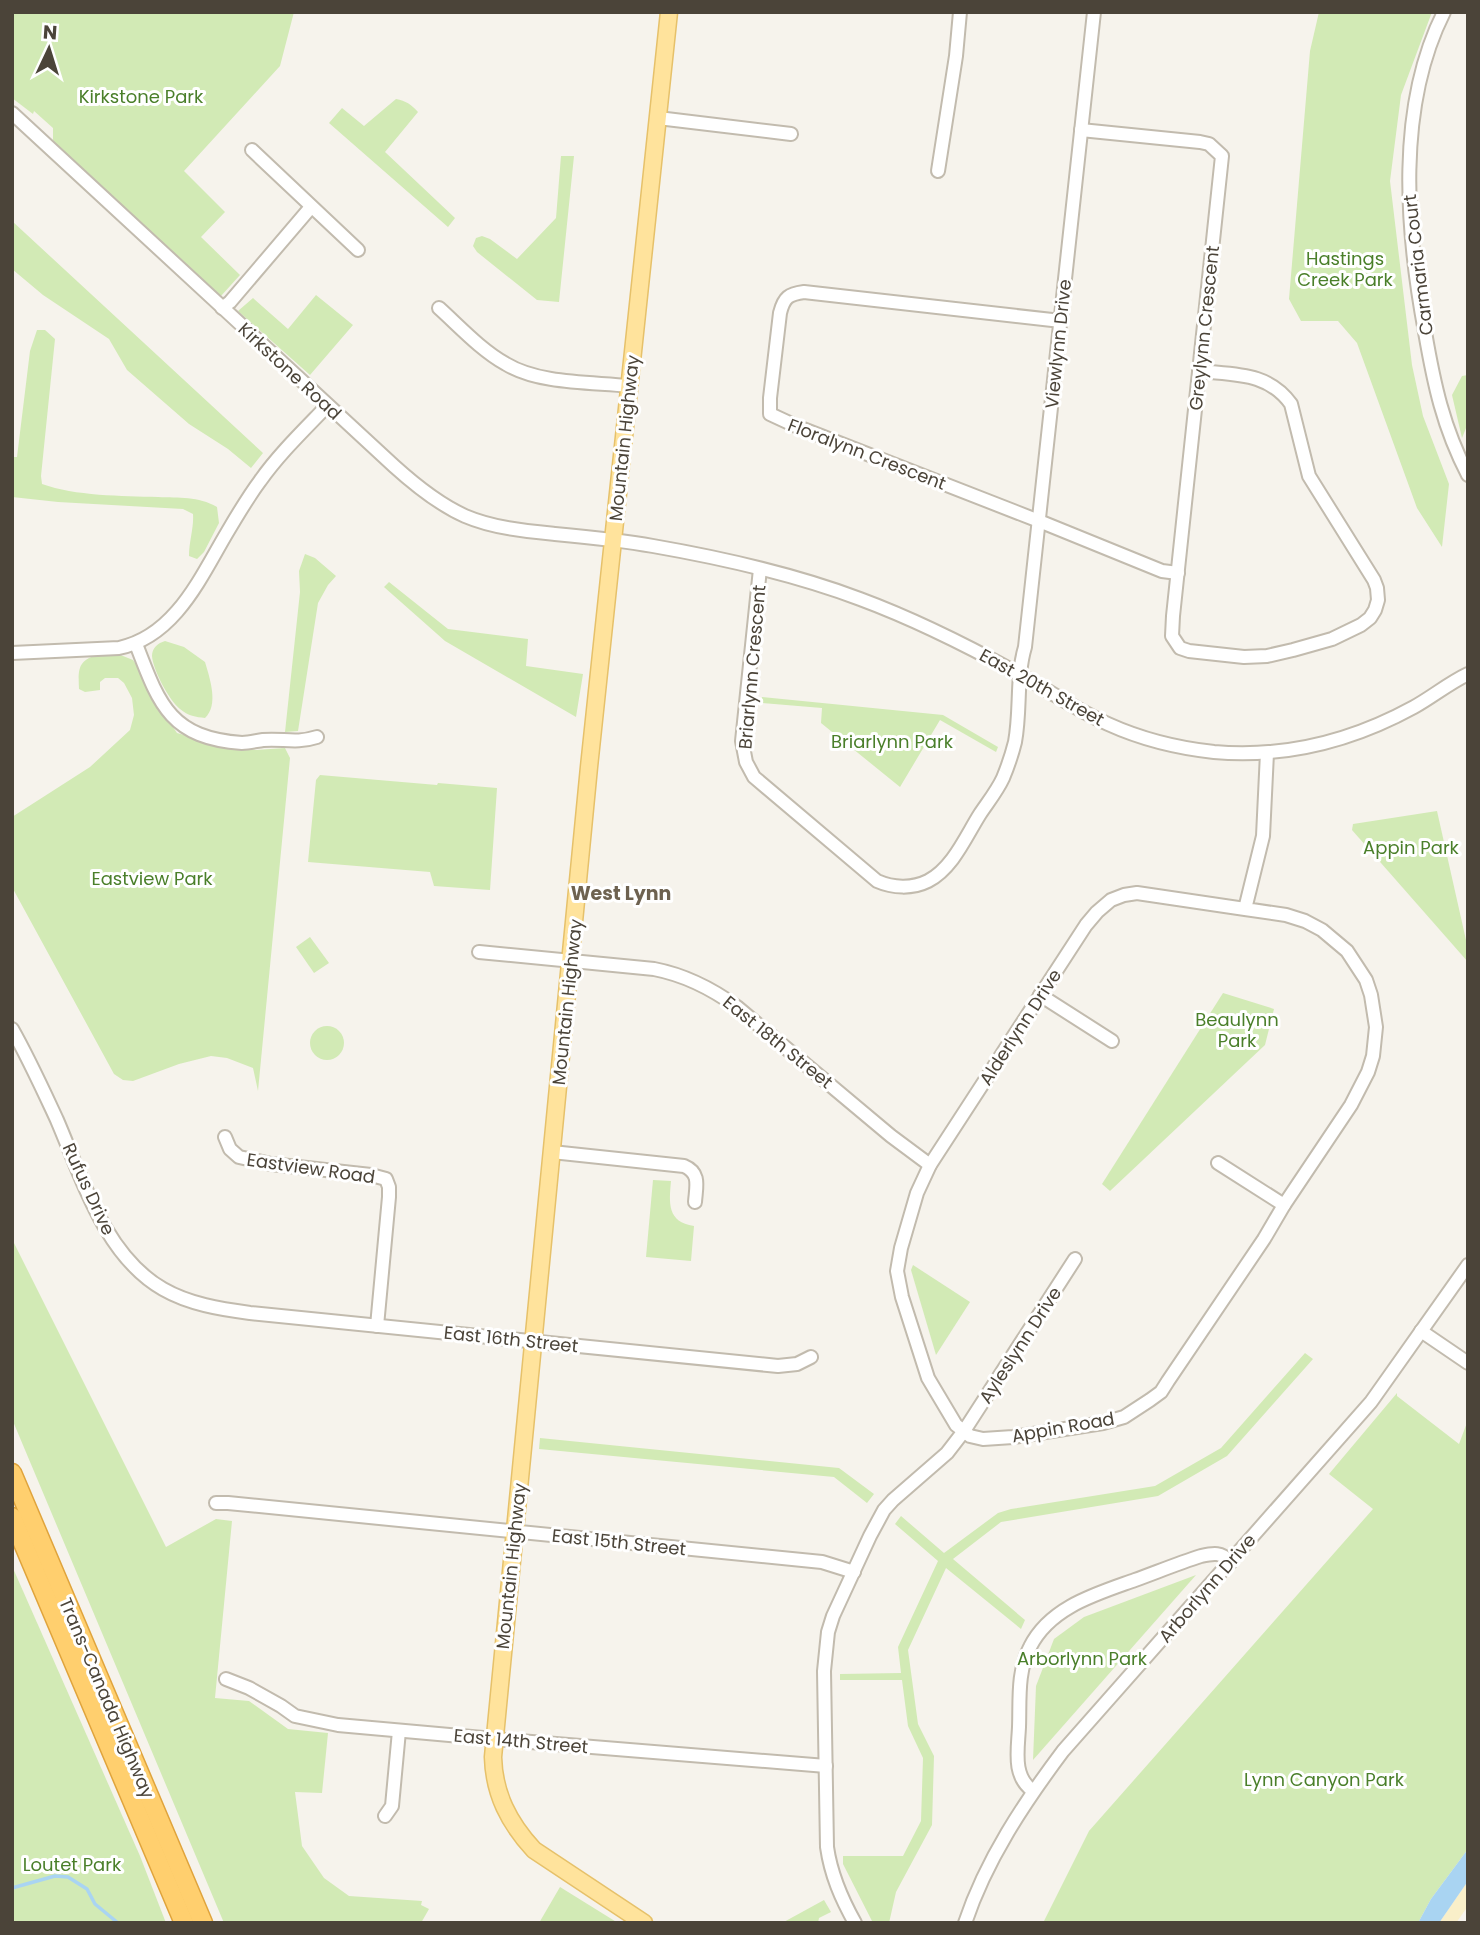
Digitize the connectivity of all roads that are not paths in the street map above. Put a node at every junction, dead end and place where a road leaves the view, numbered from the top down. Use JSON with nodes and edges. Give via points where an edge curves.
{"nodes":[{"id":1,"x":669,"y":12,"type":"edge"},
{"id":2,"x":960,"y":12,"type":"edge"},
{"id":3,"x":1094,"y":12,"type":"edge"},
{"id":4,"x":1444,"y":12,"type":"edge"},
{"id":5,"x":12,"y":113,"type":"edge"},
{"id":6,"x":657,"y":118,"type":"junction"},
{"id":7,"x":1081,"y":130,"type":"junction"},
{"id":8,"x":791,"y":134,"type":"dead end"},
{"id":9,"x":252,"y":150,"type":"dead end"},
{"id":10,"x":937,"y":171,"type":"dead end"},
{"id":11,"x":311,"y":207,"type":"junction"},
{"id":12,"x":358,"y":250,"type":"dead end"},
{"id":13,"x":222,"y":308,"type":"junction"},
{"id":14,"x":439,"y":308,"type":"dead end"},
{"id":15,"x":1061,"y":321,"type":"junction"},
{"id":16,"x":1199,"y":372,"type":"junction"},
{"id":17,"x":629,"y":386,"type":"junction"},
{"id":18,"x":327,"y":406,"type":"junction"},
{"id":19,"x":1468,"y":475,"type":"edge"},
{"id":20,"x":1039,"y":521,"type":"junction"},
{"id":21,"x":614,"y":540,"type":"junction"},
{"id":22,"x":760,"y":569,"type":"junction"},
{"id":23,"x":1178,"y":573,"type":"junction"},
{"id":24,"x":136,"y":645,"type":"junction"},
{"id":25,"x":12,"y":653,"type":"edge"},
{"id":26,"x":1020,"y":674,"type":"junction"},
{"id":27,"x":1468,"y":674,"type":"edge"},
{"id":28,"x":317,"y":737,"type":"dead end"},
{"id":29,"x":1267,"y":753,"type":"junction"},
{"id":30,"x":1245,"y":909,"type":"junction"},
{"id":31,"x":480,"y":952,"type":"dead end"},
{"id":32,"x":572,"y":962,"type":"junction"},
{"id":33,"x":1040,"y":995,"type":"junction"},
{"id":34,"x":12,"y":1029,"type":"edge"},
{"id":35,"x":1112,"y":1041,"type":"dead end"},
{"id":36,"x":225,"y":1137,"type":"dead end"},
{"id":37,"x":552,"y":1152,"type":"junction"},
{"id":38,"x":1218,"y":1163,"type":"dead end"},
{"id":39,"x":930,"y":1165,"type":"junction"},
{"id":40,"x":695,"y":1202,"type":"dead end"},
{"id":41,"x":1283,"y":1205,"type":"junction"},
{"id":42,"x":1075,"y":1259,"type":"dead end"},
{"id":43,"x":1468,"y":1265,"type":"edge"},
{"id":44,"x":210,"y":1307,"type":"joint"},
{"id":45,"x":377,"y":1326,"type":"junction"},
{"id":46,"x":1421,"y":1331,"type":"junction"},
{"id":47,"x":534,"y":1341,"type":"junction"},
{"id":48,"x":811,"y":1357,"type":"dead end"},
{"id":49,"x":1468,"y":1363,"type":"edge"},
{"id":50,"x":964,"y":1431,"type":"junction"},
{"id":51,"x":12,"y":1472,"type":"edge"},
{"id":52,"x":216,"y":1503,"type":"dead end"},
{"id":53,"x":12,"y":1517,"type":"edge"},
{"id":54,"x":514,"y":1531,"type":"junction"},
{"id":55,"x":1231,"y":1562,"type":"junction"},
{"id":56,"x":854,"y":1572,"type":"junction"},
{"id":57,"x":226,"y":1679,"type":"dead end"},
{"id":58,"x":400,"y":1731,"type":"junction"},
{"id":59,"x":494,"y":1740,"type":"junction"},
{"id":60,"x":826,"y":1766,"type":"junction"},
{"id":61,"x":1033,"y":1791,"type":"junction"},
{"id":62,"x":385,"y":1816,"type":"dead end"},
{"id":63,"x":164,"y":1875,"type":"junction"},
{"id":64,"x":174,"y":1923,"type":"edge"},
{"id":65,"x":184,"y":1923,"type":"edge"},
{"id":66,"x":203,"y":1923,"type":"edge"},
{"id":67,"x":644,"y":1923,"type":"edge"},
{"id":68,"x":855,"y":1923,"type":"edge"},
{"id":69,"x":965,"y":1923,"type":"edge"}],
"edges":[{"from":1,"to":6,"type":"main road","name":"Mountain Highway"},
{"from":2,"to":10,"type":"street"},
{"from":3,"to":7,"type":"street","name":"Viewlynn Drive"},
{"from":4,"to":19,"type":"street","name":"Carmaria Court","via":[[1423,67],[1417,99],[1410,223],[1433,378],[1453,446]]},
{"from":5,"to":13,"type":"street","name":"Kirkstone Road"},
{"from":6,"to":8,"type":"street"},
{"from":6,"to":17,"type":"main road","name":"Mountain Highway"},
{"from":7,"to":15,"type":"street","name":"Viewlynn Drive"},
{"from":7,"to":16,"type":"street","name":"Greylynn Crescent","via":[[1200,142],[1222,156]]},
{"from":9,"to":11,"type":"street"},
{"from":11,"to":12,"type":"street"},
{"from":11,"to":13,"type":"street"},
{"from":13,"to":18,"type":"street","name":"Kirkstone Road"},
{"from":14,"to":17,"type":"street","via":[[517,370],[547,378]]},
{"from":15,"to":20,"type":"street","name":"Viewlynn Drive"},
{"from":15,"to":20,"type":"street","name":"Floralynn Crescent","via":[[794,293],[786,296],[780,313],[772,385],[771,414],[777,418]]},
{"from":16,"to":23,"type":"street","name":"Greylynn Crescent"},
{"from":16,"to":23,"type":"street","name":"Greylynn Crescent","via":[[1263,380],[1284,394],[1309,477],[1374,580],[1378,600],[1370,618],[1361,625],[1293,650],[1244,657],[1189,651],[1172,636]]},
{"from":17,"to":21,"type":"main road","name":"Mountain Highway"},
{"from":18,"to":21,"type":"street","name":"Kirkstone Road","via":[[415,485],[465,516],[525,531]]},
{"from":18,"to":24,"type":"street","via":[[261,479],[185,602],[171,619]]},
{"from":20,"to":23,"type":"street","name":"Floralynn Crescent","via":[[1162,571]]},
{"from":20,"to":26,"type":"street","name":"Viewlynn Drive"},
{"from":21,"to":22,"type":"street","name":"East 20th Street"},
{"from":21,"to":32,"type":"main road","name":"Mountain Highway"},
{"from":22,"to":26,"type":"street","name":"East 20th Street","via":[[912,619]]},
{"from":22,"to":26,"type":"street","name":"Briarlynn Crescent","via":[[742,741],[746,762],[774,796],[888,886],[917,885],[941,872],[995,792],[1015,742]]},
{"from":24,"to":25,"type":"street"},
{"from":24,"to":28,"type":"street","via":[[168,713],[195,734],[244,743]]},
{"from":26,"to":29,"type":"street","name":"East 20th Street","via":[[1138,736],[1212,752]]},
{"from":27,"to":29,"type":"street","name":"East 20th Street","via":[[1368,729],[1321,744]]},
{"from":29,"to":30,"type":"street","via":[[1263,836]]},
{"from":30,"to":33,"type":"street","name":"Alderlynn Drive","via":[[1137,893],[1111,900],[1086,925]]},
{"from":30,"to":41,"type":"street","name":"Appin Road","via":[[1305,921],[1337,941],[1366,980],[1375,1012],[1368,1072]]},
{"from":31,"to":32,"type":"street","name":"East 18th Street"},
{"from":32,"to":37,"type":"main road","name":"Mountain Highway"},
{"from":32,"to":39,"type":"street","name":"East 18th Street","via":[[673,973],[720,994]]},
{"from":33,"to":35,"type":"street"},
{"from":33,"to":39,"type":"street","name":"Alderlynn Drive"},
{"from":34,"to":44,"type":"street","name":"Rufus Drive","via":[[102,1225],[115,1244],[161,1288]]},
{"from":36,"to":45,"type":"street","name":"Eastview Road","via":[[239,1157],[386,1180],[389,1197]]},
{"from":37,"to":40,"type":"street","via":[[691,1168],[697,1179]]},
{"from":37,"to":47,"type":"main road","name":"Mountain Highway"},
{"from":38,"to":41,"type":"street"},
{"from":39,"to":50,"type":"street","name":"Alderlynn Drive","via":[[917,1193],[897,1271],[928,1378]]},
{"from":41,"to":50,"type":"street","name":"Appin Road","via":[[1161,1392],[1150,1401],[1124,1417],[1076,1427],[983,1439]]},
{"from":42,"to":50,"type":"street","name":"Ayleslynn Drive"},
{"from":43,"to":46,"type":"street","name":"Arborlynn Drive"},
{"from":44,"to":45,"type":"street","name":"East 16th Street"},
{"from":45,"to":47,"type":"street","name":"East 16th Street"},
{"from":46,"to":49,"type":"street"},
{"from":46,"to":55,"type":"street","name":"Arborlynn Drive","via":[[1371,1402]]},
{"from":47,"to":48,"type":"street","name":"East 16th Street","via":[[778,1366]]},
{"from":47,"to":54,"type":"main road","name":"Mountain Highway"},
{"from":50,"to":56,"type":"street","via":[[947,1453],[884,1510]]},
{"from":51,"to":66,"type":"highway","name":"Trans-Canada Highway"},
{"from":52,"to":54,"type":"street","name":"East 15th Street"},
{"from":53,"to":63,"type":"highway","name":"Trans-Canada Highway"},
{"from":54,"to":56,"type":"street","name":"East 15th Street","via":[[822,1562]]},
{"from":54,"to":59,"type":"main road","name":"Mountain Highway"},
{"from":55,"to":61,"type":"street","name":"Arborlynn Drive"},
{"from":55,"to":61,"type":"street","via":[[1219,1553],[1201,1556],[1083,1599],[1037,1636],[1022,1672],[1018,1760],[1021,1779]]},
{"from":56,"to":60,"type":"street","via":[[833,1616],[825,1648]]},
{"from":57,"to":58,"type":"street","name":"East 14th Street","via":[[295,1716]]},
{"from":58,"to":59,"type":"street","name":"East 14th Street"},
{"from":58,"to":62,"type":"street","via":[[392,1806]]},
{"from":59,"to":60,"type":"street","name":"East 14th Street"},
{"from":59,"to":67,"type":"main road","name":"Mountain Highway","via":[[496,1786],[520,1836],[551,1863]]},
{"from":60,"to":68,"type":"street","via":[[830,1867]]},
{"from":61,"to":69,"type":"street","name":"Arborlynn Drive","via":[[999,1849]]},
{"from":63,"to":64,"type":"highway"},
{"from":63,"to":65,"type":"highway","name":"Trans-Canada Highway"}]}
